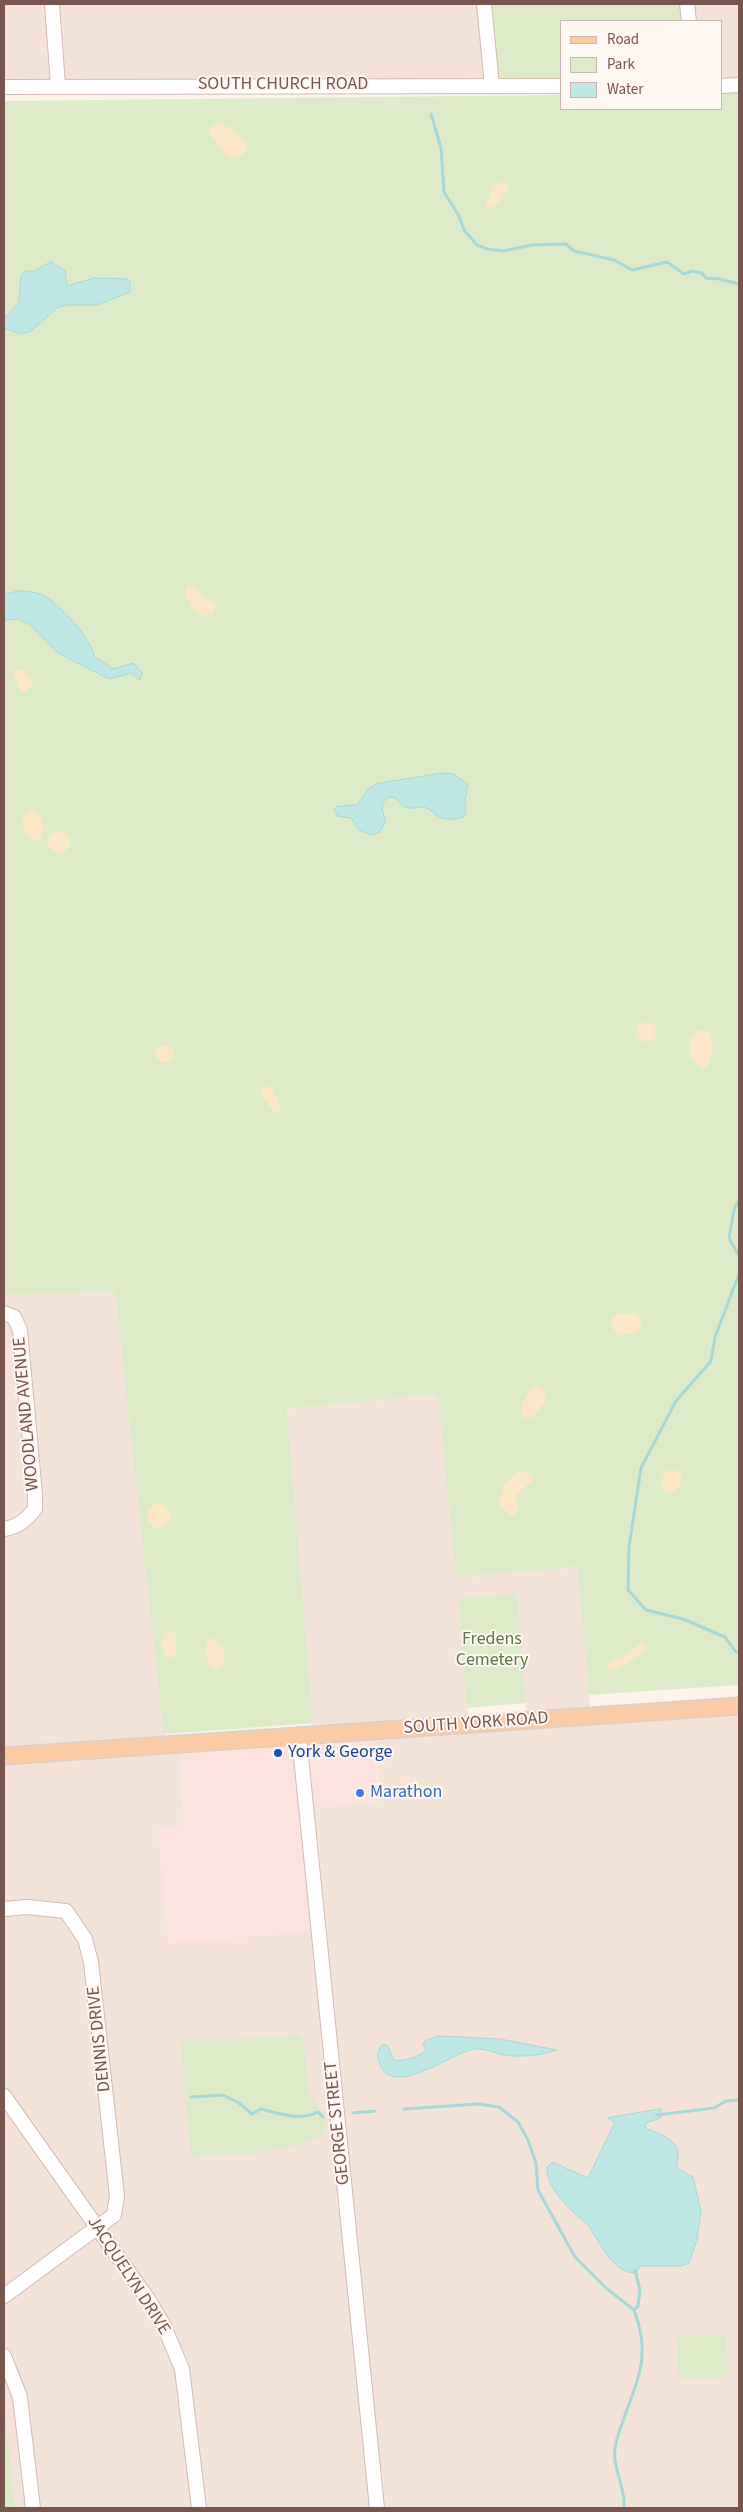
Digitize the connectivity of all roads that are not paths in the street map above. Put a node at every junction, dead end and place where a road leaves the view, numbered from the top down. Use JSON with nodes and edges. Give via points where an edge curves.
{"nodes":[{"id":1,"x":52,"y":4,"type":"edge"},
{"id":2,"x":484,"y":4,"type":"edge"},
{"id":3,"x":687,"y":4,"type":"edge"},
{"id":4,"x":688,"y":20,"type":"edge"},
{"id":5,"x":58,"y":85,"type":"junction"},
{"id":6,"x":492,"y":85,"type":"junction"},
{"id":7,"x":739,"y":85,"type":"edge"},
{"id":8,"x":560,"y":86,"type":"edge"},
{"id":9,"x":723,"y":86,"type":"edge"},
{"id":10,"x":4,"y":87,"type":"edge"},
{"id":11,"x":9,"y":1315,"type":"edge"},
{"id":12,"x":7,"y":1528,"type":"edge"},
{"id":13,"x":739,"y":1706,"type":"edge"},
{"id":14,"x":299,"y":1737,"type":"junction"},
{"id":15,"x":4,"y":1756,"type":"edge"},
{"id":16,"x":4,"y":1909,"type":"edge"},
{"id":17,"x":4,"y":2096,"type":"edge"},
{"id":18,"x":97,"y":2227,"type":"junction"},
{"id":19,"x":4,"y":2296,"type":"edge"},
{"id":20,"x":4,"y":2356,"type":"edge"},
{"id":21,"x":33,"y":2508,"type":"edge"},
{"id":22,"x":199,"y":2508,"type":"edge"},
{"id":23,"x":377,"y":2508,"type":"edge"}],
"edges":[{"from":1,"to":5,"type":"street"},
{"from":2,"to":6,"type":"street"},
{"from":3,"to":4,"type":"street"},
{"from":5,"to":6,"type":"street","name":"SOUTH CHURCH ROAD"},
{"from":5,"to":10,"type":"street","name":"SOUTH CHURCH ROAD"},
{"from":6,"to":8,"type":"street","name":"SOUTH CHURCH ROAD"},
{"from":7,"to":9,"type":"street"},
{"from":11,"to":12,"type":"street","name":"WOODLAND AVENUE","via":[[20,1330],[35,1509],[20,1524]]},
{"from":13,"to":14,"type":"main road","name":"SOUTH YORK ROAD"},
{"from":14,"to":15,"type":"main road","name":"SOUTH YORK ROAD"},
{"from":14,"to":23,"type":"street","name":"GEORGE STREET"},
{"from":16,"to":18,"type":"street","name":"DENNIS DRIVE","via":[[27,1907],[66,1911],[85,1939],[92,1962],[117,2196],[114,2215]]},
{"from":17,"to":18,"type":"street","name":"JACQUELYN DRIVE"},
{"from":18,"to":19,"type":"street"},
{"from":18,"to":22,"type":"street","name":"JACQUELYN DRIVE","via":[[150,2302],[180,2360]]},
{"from":20,"to":21,"type":"street","via":[[20,2396]]}]}
